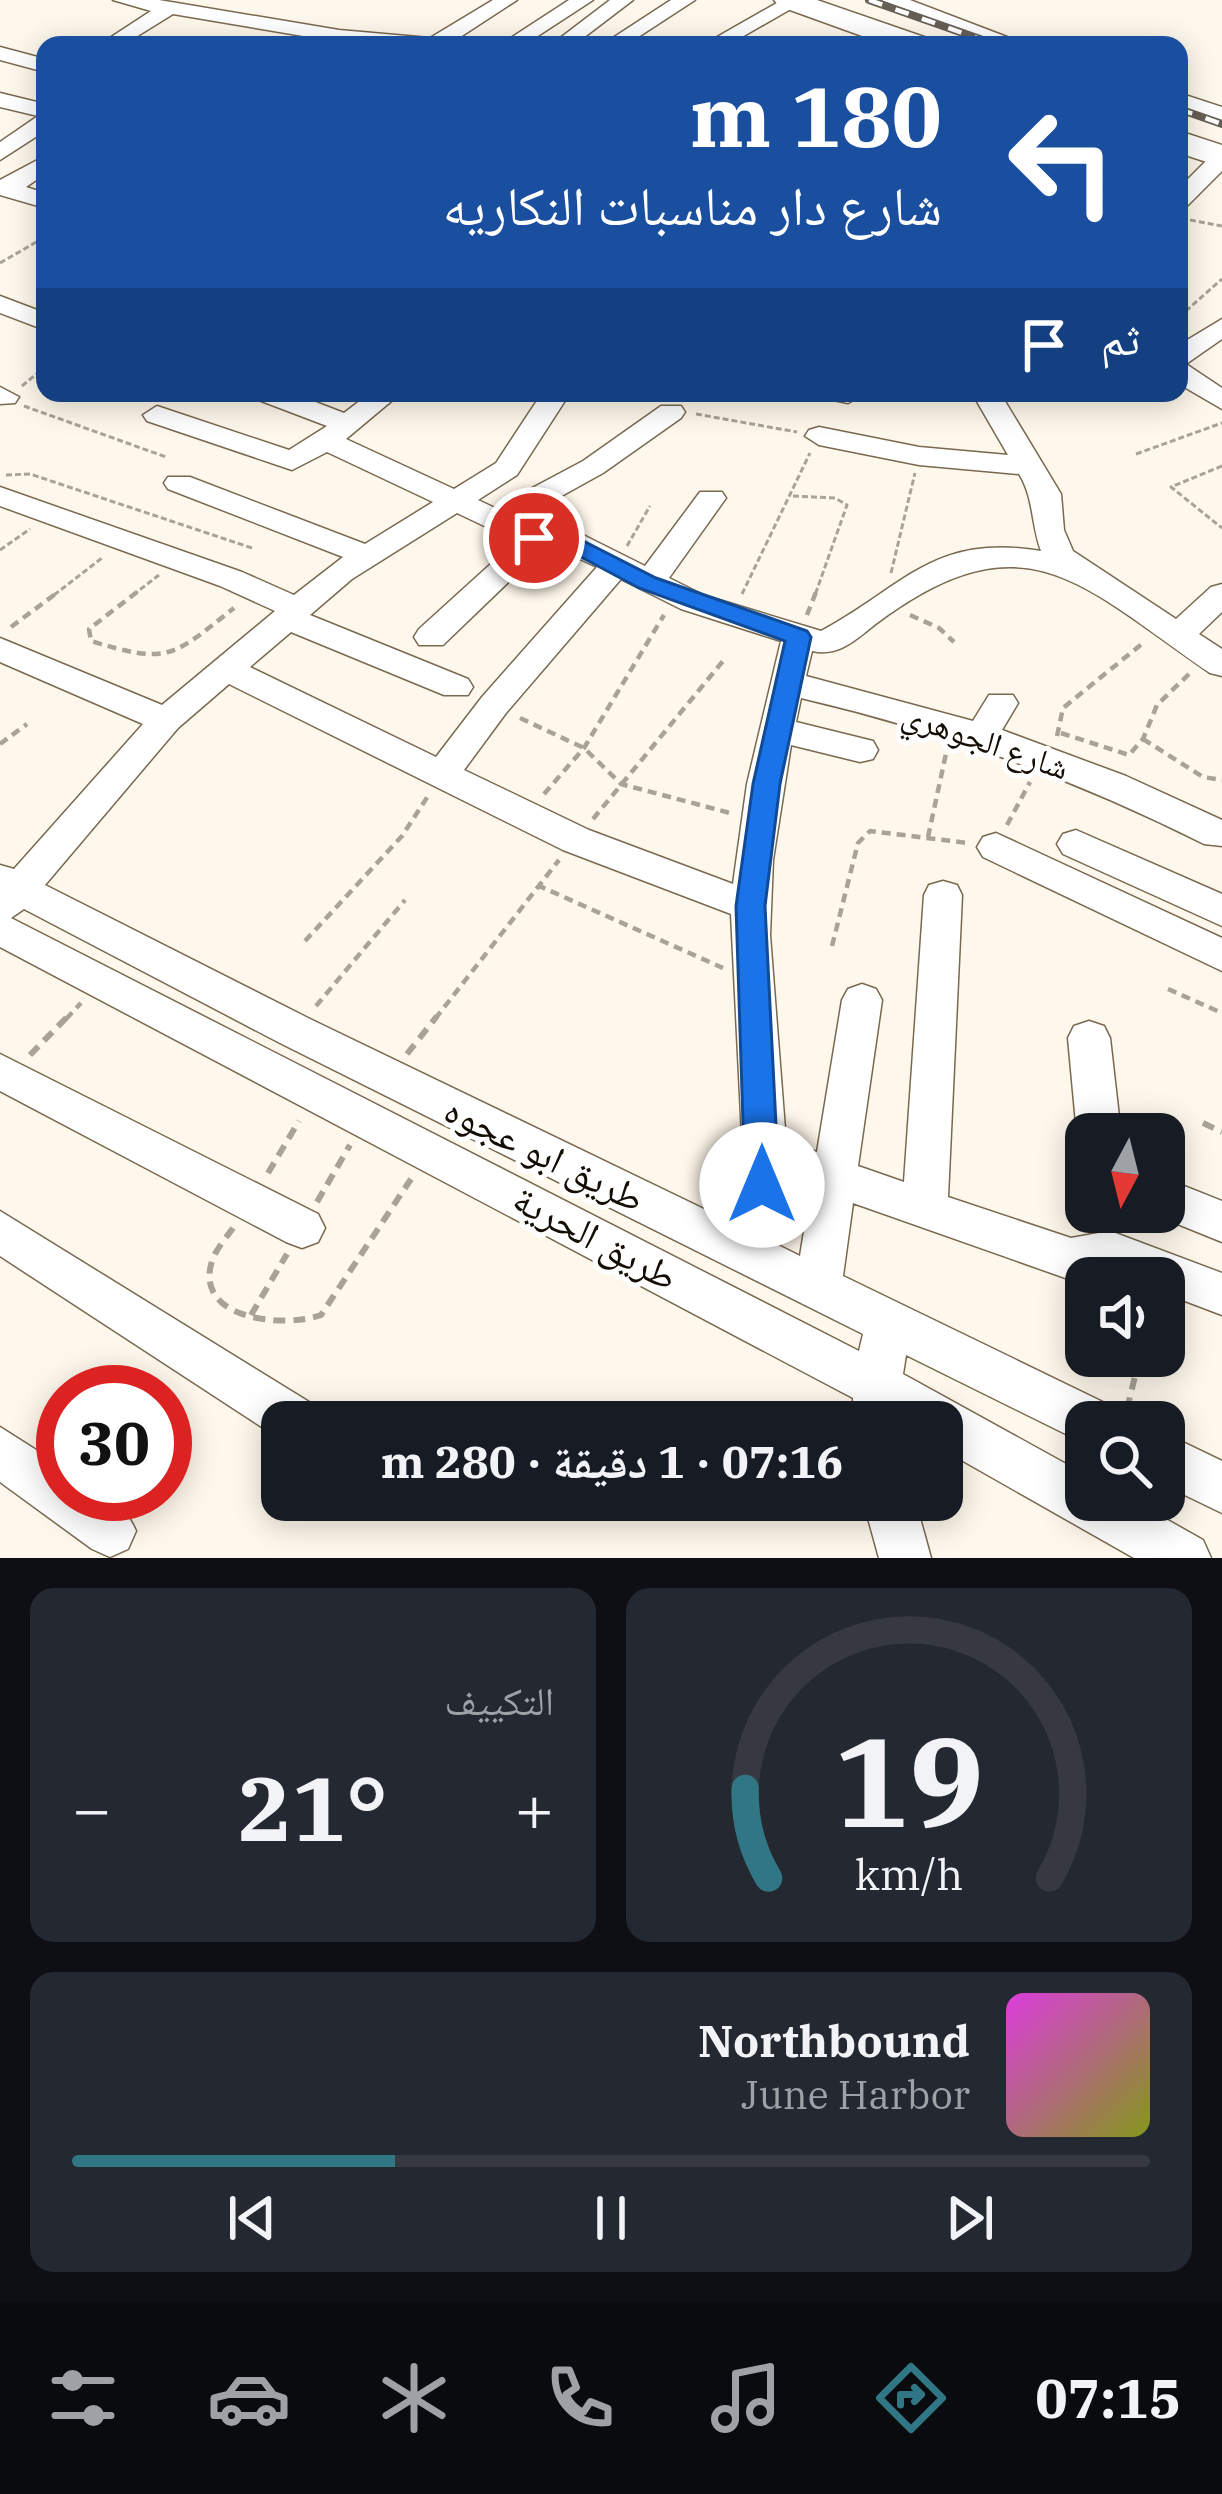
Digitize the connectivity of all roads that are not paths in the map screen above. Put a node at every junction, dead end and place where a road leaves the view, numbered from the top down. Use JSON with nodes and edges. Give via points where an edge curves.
{"nodes":[{"id":1,"x":123,"y":0,"type":"edge"},
{"id":2,"x":265,"y":0,"type":"edge"},
{"id":3,"x":507,"y":0,"type":"edge"},
{"id":4,"x":583,"y":0,"type":"edge"},
{"id":5,"x":623,"y":0,"type":"edge"},
{"id":6,"x":685,"y":0,"type":"edge"},
{"id":7,"x":890,"y":0,"type":"edge"},
{"id":8,"x":806,"y":3,"type":"edge"},
{"id":9,"x":181,"y":6,"type":"edge"},
{"id":10,"x":230,"y":18,"type":"junction"},
{"id":11,"x":126,"y":36,"type":"edge"},
{"id":12,"x":307,"y":36,"type":"edge"},
{"id":13,"x":449,"y":36,"type":"edge"},
{"id":14,"x":525,"y":36,"type":"edge"},
{"id":15,"x":573,"y":36,"type":"edge"},
{"id":16,"x":627,"y":36,"type":"edge"},
{"id":17,"x":732,"y":36,"type":"edge"},
{"id":18,"x":776,"y":36,"type":"edge"},
{"id":19,"x":891,"y":36,"type":"edge"},
{"id":20,"x":918,"y":36,"type":"edge"},
{"id":21,"x":992,"y":36,"type":"edge"},
{"id":22,"x":0,"y":53,"type":"edge"},
{"id":23,"x":36,"y":63,"type":"edge"},
{"id":24,"x":5,"y":102,"type":"edge"},
{"id":25,"x":1188,"y":103,"type":"edge"},
{"id":26,"x":36,"y":109,"type":"edge"},
{"id":27,"x":1222,"y":114,"type":"edge"},
{"id":28,"x":0,"y":120,"type":"edge"},
{"id":29,"x":36,"y":127,"type":"edge"},
{"id":30,"x":1188,"y":130,"type":"edge"},
{"id":31,"x":1222,"y":142,"type":"edge"},
{"id":32,"x":1188,"y":144,"type":"edge"},
{"id":33,"x":0,"y":153,"type":"edge"},
{"id":34,"x":1222,"y":157,"type":"edge"},
{"id":35,"x":36,"y":168,"type":"edge"},
{"id":36,"x":4,"y":188,"type":"edge"},
{"id":37,"x":1188,"y":192,"type":"edge"},
{"id":38,"x":36,"y":198,"type":"edge"},
{"id":39,"x":0,"y":304,"type":"edge"},
{"id":40,"x":36,"y":318,"type":"edge"},
{"id":41,"x":1222,"y":327,"type":"edge"},
{"id":42,"x":1188,"y":352,"type":"edge"},
{"id":43,"x":1188,"y":377,"type":"edge"},
{"id":44,"x":1222,"y":401,"type":"edge"},
{"id":45,"x":282,"y":402,"type":"edge"},
{"id":46,"x":376,"y":402,"type":"edge"},
{"id":47,"x":551,"y":402,"type":"edge"},
{"id":48,"x":992,"y":402,"type":"edge"},
{"id":49,"x":670,"y":412,"type":"dead end"},
{"id":50,"x":157,"y":415,"type":"dead end"},
{"id":51,"x":338,"y":433,"type":"junction"},
{"id":52,"x":819,"y":436,"type":"road end"},
{"id":53,"x":519,"y":456,"type":"junction"},
{"id":54,"x":1031,"y":466,"type":"junction"},
{"id":55,"x":172,"y":470,"type":"road end"},
{"id":56,"x":0,"y":496,"type":"edge"},
{"id":57,"x":710,"y":498,"type":"dead end"},
{"id":58,"x":457,"y":500,"type":"junction"},
{"id":59,"x":576,"y":501,"type":"junction"},
{"id":60,"x":498,"y":519,"type":"junction"},
{"id":61,"x":545,"y":536,"type":"junction"},
{"id":62,"x":366,"y":555,"type":"junction"},
{"id":63,"x":615,"y":566,"type":"junction"},
{"id":64,"x":1077,"y":573,"type":"junction"},
{"id":65,"x":662,"y":589,"type":"junction"},
{"id":66,"x":1222,"y":594,"type":"edge"},
{"id":67,"x":292,"y":613,"type":"junction"},
{"id":68,"x":1171,"y":631,"type":"junction"},
{"id":69,"x":431,"y":637,"type":"dead end"},
{"id":70,"x":799,"y":637,"type":"junction"},
{"id":71,"x":0,"y":649,"type":"edge"},
{"id":72,"x":1215,"y":661,"type":"edge"},
{"id":73,"x":226,"y":669,"type":"junction"},
{"id":74,"x":787,"y":683,"type":"junction"},
{"id":75,"x":456,"y":687,"type":"dead end"},
{"id":76,"x":1001,"y":703,"type":"dead end"},
{"id":77,"x":166,"y":720,"type":"junction"},
{"id":78,"x":778,"y":730,"type":"junction"},
{"id":79,"x":967,"y":730,"type":"junction"},
{"id":80,"x":860,"y":750,"type":"dead end"},
{"id":81,"x":441,"y":776,"type":"junction"},
{"id":82,"x":1217,"y":834,"type":"dead end"},
{"id":83,"x":1076,"y":844,"type":"dead end"},
{"id":84,"x":996,"y":847,"type":"road end"},
{"id":85,"x":943,"y":895,"type":"dead end"},
{"id":86,"x":4,"y":902,"type":"edge"},
{"id":87,"x":750,"y":906,"type":"junction"},
{"id":88,"x":1222,"y":911,"type":"edge"},
{"id":89,"x":1222,"y":956,"type":"edge"},
{"id":90,"x":862,"y":1000,"type":"dead end"},
{"id":91,"x":1088,"y":1038,"type":"dead end"},
{"id":92,"x":4,"y":1073,"type":"edge"},
{"id":93,"x":1097,"y":1113,"type":"edge"},
{"id":94,"x":764,"y":1153,"type":"junction"},
{"id":95,"x":838,"y":1177,"type":"junction"},
{"id":96,"x":1185,"y":1207,"type":"edge"},
{"id":97,"x":925,"y":1210,"type":"junction"},
{"id":98,"x":1222,"y":1222,"type":"edge"},
{"id":99,"x":302,"y":1228,"type":"dead end"},
{"id":100,"x":0,"y":1231,"type":"edge"},
{"id":101,"x":751,"y":1254,"type":"junction"},
{"id":102,"x":818,"y":1286,"type":"junction"},
{"id":103,"x":1222,"y":1294,"type":"edge"},
{"id":104,"x":890,"y":1320,"type":"junction"},
{"id":105,"x":264,"y":1401,"type":"edge"},
{"id":106,"x":873,"y":1401,"type":"edge"},
{"id":107,"x":878,"y":1401,"type":"edge"},
{"id":108,"x":1065,"y":1408,"type":"edge"},
{"id":109,"x":963,"y":1446,"type":"edge"},
{"id":110,"x":0,"y":1452,"type":"edge"},
{"id":111,"x":1185,"y":1469,"type":"edge"},
{"id":112,"x":1222,"y":1488,"type":"edge"},
{"id":113,"x":895,"y":1521,"type":"edge"},
{"id":114,"x":110,"y":1531,"type":"dead end"},
{"id":115,"x":905,"y":1558,"type":"edge"},
{"id":116,"x":1186,"y":1558,"type":"edge"}],
"edges":[{"from":1,"to":9,"type":"street"},
{"from":2,"to":10,"type":"street"},
{"from":3,"to":13,"type":"street"},
{"from":4,"to":14,"type":"street"},
{"from":5,"to":15,"type":"street"},
{"from":6,"to":16,"type":"street"},
{"from":7,"to":21,"type":"street"},
{"from":8,"to":17,"type":"street"},
{"from":8,"to":18,"type":"street"},
{"from":8,"to":19,"type":"highway"},
{"from":8,"to":20,"type":"highway"},
{"from":9,"to":10,"type":"street"},
{"from":9,"to":11,"type":"street"},
{"from":10,"to":12,"type":"street"},
{"from":22,"to":23,"type":"street"},
{"from":24,"to":26,"type":"street"},
{"from":24,"to":28,"type":"street"},
{"from":25,"to":27,"type":"street"},
{"from":29,"to":33,"type":"street"},
{"from":30,"to":31,"type":"highway"},
{"from":32,"to":34,"type":"highway"},
{"from":34,"to":37,"type":"street"},
{"from":35,"to":36,"type":"street"},
{"from":36,"to":38,"type":"street"},
{"from":39,"to":40,"type":"street"},
{"from":41,"to":42,"type":"street"},
{"from":43,"to":44,"type":"street"},
{"from":45,"to":51,"type":"street"},
{"from":46,"to":51,"type":"street"},
{"from":47,"to":53,"type":"street"},
{"from":48,"to":54,"type":"street"},
{"from":49,"to":59,"type":"street"},
{"from":50,"to":51,"type":"street","via":[[286,460]]},
{"from":51,"to":58,"type":"street"},
{"from":52,"to":54,"type":"street"},
{"from":53,"to":58,"type":"street"},
{"from":53,"to":59,"type":"street"},
{"from":54,"to":64,"type":"street","via":[[1046,494],[1053,545]]},
{"from":55,"to":62,"type":"street"},
{"from":56,"to":67,"type":"street","via":[[258,590]]},
{"from":57,"to":65,"type":"street"},
{"from":58,"to":60,"type":"street"},
{"from":58,"to":62,"type":"street"},
{"from":59,"to":60,"type":"street"},
{"from":59,"to":61,"type":"street"},
{"from":60,"to":61,"type":"street"},
{"from":61,"to":63,"type":"street"},
{"from":61,"to":69,"type":"street"},
{"from":62,"to":67,"type":"street"},
{"from":63,"to":65,"type":"street"},
{"from":63,"to":81,"type":"street"},
{"from":64,"to":68,"type":"street"},
{"from":64,"to":70,"type":"street","via":[[1031,556],[982,553],[903,590],[832,641]]},
{"from":65,"to":70,"type":"street"},
{"from":66,"to":68,"type":"street"},
{"from":67,"to":73,"type":"street"},
{"from":67,"to":75,"type":"street"},
{"from":68,"to":72,"type":"street"},
{"from":70,"to":74,"type":"street"},
{"from":71,"to":77,"type":"street"},
{"from":73,"to":77,"type":"street"},
{"from":73,"to":81,"type":"street"},
{"from":74,"to":78,"type":"street"},
{"from":74,"to":79,"type":"street","name":"شارع الجوهري"},
{"from":76,"to":79,"type":"street"},
{"from":77,"to":86,"type":"street"},
{"from":78,"to":80,"type":"street"},
{"from":78,"to":87,"type":"street"},
{"from":79,"to":82,"type":"street","name":"شارع الجوهري"},
{"from":81,"to":87,"type":"street","via":[[632,865]]},
{"from":83,"to":88,"type":"street"},
{"from":84,"to":89,"type":"street"},
{"from":85,"to":97,"type":"street"},
{"from":86,"to":101,"type":"street","name":"طريق ابو عجوه","via":[[295,1031]]},
{"from":86,"to":106,"type":"street","name":"طريق الحرية","via":[[103,981],[430,1149]]},
{"from":87,"to":94,"type":"street"},
{"from":90,"to":95,"type":"street"},
{"from":91,"to":93,"type":"street"},
{"from":92,"to":99,"type":"street"},
{"from":94,"to":95,"type":"street"},
{"from":94,"to":101,"type":"street"},
{"from":95,"to":97,"type":"street"},
{"from":95,"to":102,"type":"street"},
{"from":96,"to":98,"type":"street"},
{"from":97,"to":103,"type":"street","via":[[1071,1259],[1111,1252]]},
{"from":100,"to":105,"type":"street"},
{"from":101,"to":102,"type":"street","name":"طريق ابو عجوه"},
{"from":102,"to":104,"type":"street","name":"طريق ابو عجوه"},
{"from":104,"to":107,"type":"street"},
{"from":104,"to":108,"type":"street","name":"طريق ابو عجوه"},
{"from":109,"to":116,"type":"street","name":"طريق الحرية"},
{"from":110,"to":114,"type":"street"},
{"from":111,"to":112,"type":"street"},
{"from":113,"to":115,"type":"street"}]}
